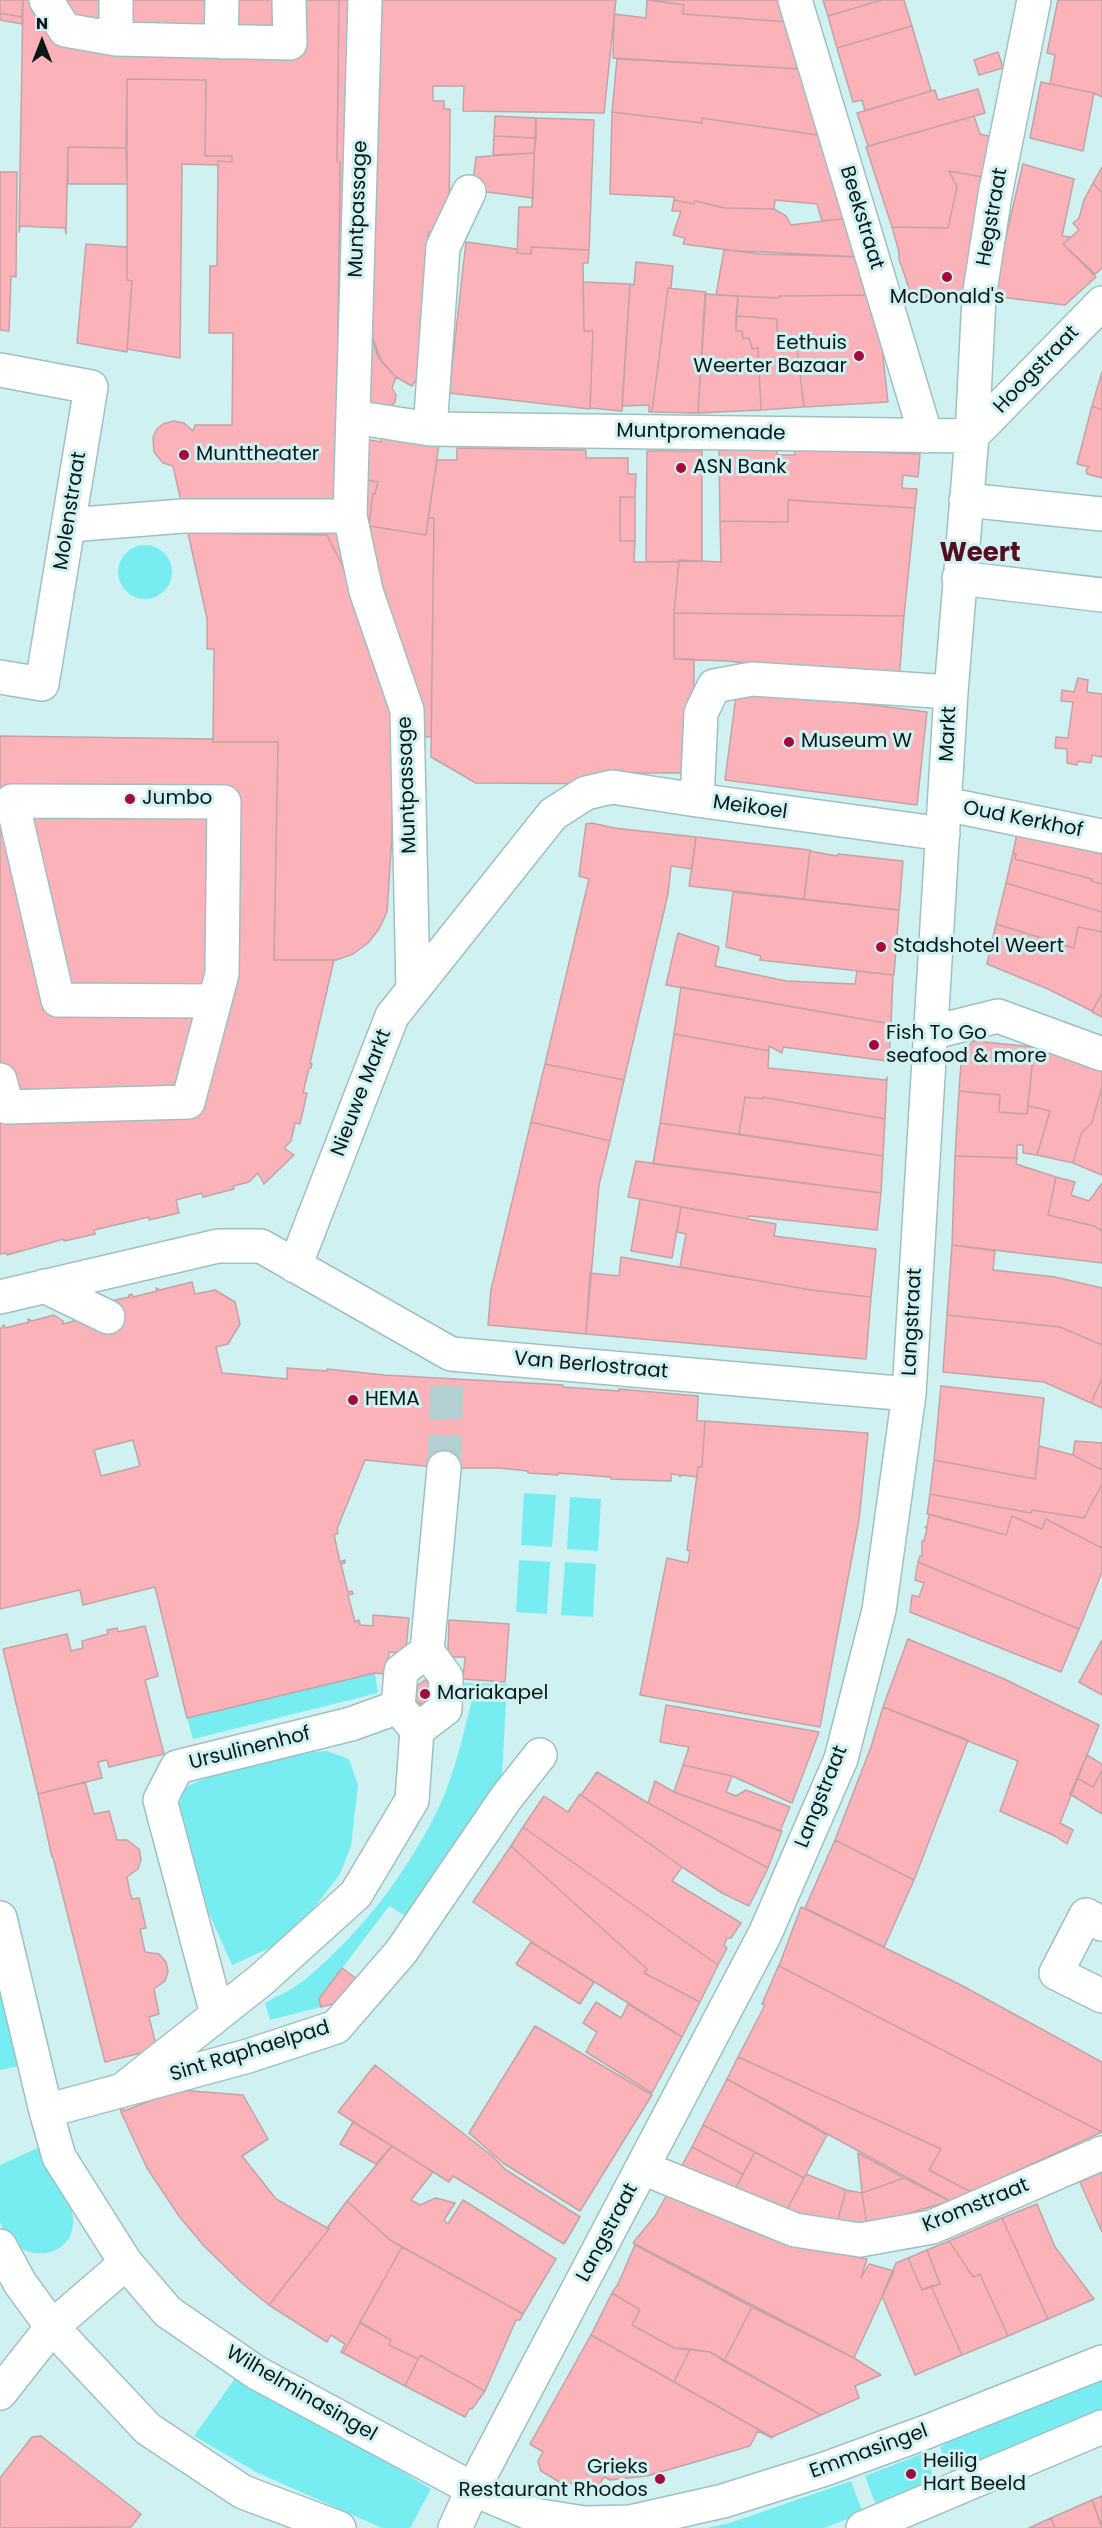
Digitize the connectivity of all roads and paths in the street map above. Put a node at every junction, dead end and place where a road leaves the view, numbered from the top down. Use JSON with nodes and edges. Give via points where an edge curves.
{"nodes":[{"id":1,"x":46,"y":0,"type":"edge"},
{"id":2,"x":116,"y":0,"type":"edge"},
{"id":3,"x":222,"y":0,"type":"edge"},
{"id":4,"x":290,"y":0,"type":"edge"},
{"id":5,"x":365,"y":0,"type":"edge"},
{"id":6,"x":795,"y":0,"type":"edge"},
{"id":7,"x":1034,"y":0,"type":"edge"},
{"id":8,"x":116,"y":39,"type":"junction"},
{"id":9,"x":221,"y":42,"type":"junction"},
{"id":10,"x":469,"y":192,"type":"dead end"},
{"id":11,"x":1102,"y":303,"type":"edge"},
{"id":12,"x":0,"y":370,"type":"edge"},
{"id":13,"x":364,"y":419,"type":"junction"},
{"id":14,"x":430,"y":429,"type":"junction"},
{"id":15,"x":926,"y":436,"type":"junction"},
{"id":16,"x":972,"y":436,"type":"junction"},
{"id":17,"x":966,"y":500,"type":"junction"},
{"id":18,"x":1102,"y":514,"type":"edge"},
{"id":19,"x":350,"y":516,"type":"junction"},
{"id":20,"x":69,"y":525,"type":"junction"},
{"id":21,"x":960,"y":578,"type":"junction"},
{"id":22,"x":1102,"y":595,"type":"edge"},
{"id":23,"x":0,"y":677,"type":"edge"},
{"id":24,"x":951,"y":692,"type":"junction"},
{"id":25,"x":697,"y":800,"type":"junction"},
{"id":26,"x":944,"y":819,"type":"junction"},
{"id":27,"x":1102,"y":836,"type":"edge"},
{"id":28,"x":413,"y":989,"type":"junction"},
{"id":29,"x":215,"y":1001,"type":"junction"},
{"id":30,"x":930,"y":1033,"type":"junction"},
{"id":31,"x":1102,"y":1054,"type":"edge"},
{"id":32,"x":0,"y":1080,"type":"edge"},
{"id":33,"x":295,"y":1266,"type":"junction"},
{"id":34,"x":44,"y":1286,"type":"junction"},
{"id":35,"x":0,"y":1297,"type":"edge"},
{"id":36,"x":108,"y":1317,"type":"dead end"},
{"id":37,"x":909,"y":1394,"type":"junction"},
{"id":38,"x":444,"y":1468,"type":"tunnel mouth"},
{"id":39,"x":427,"y":1651,"type":"junction"},
{"id":40,"x":407,"y":1718,"type":"junction"},
{"id":41,"x":540,"y":1755,"type":"dead end"},
{"id":42,"x":0,"y":1918,"type":"edge"},
{"id":43,"x":1102,"y":1924,"type":"edge"},
{"id":44,"x":1102,"y":1996,"type":"edge"},
{"id":45,"x":217,"y":2014,"type":"junction"},
{"id":46,"x":121,"y":2091,"type":"junction"},
{"id":47,"x":46,"y":2111,"type":"junction"},
{"id":48,"x":1102,"y":2153,"type":"edge"},
{"id":49,"x":643,"y":2168,"type":"junction"},
{"id":50,"x":0,"y":2246,"type":"edge"},
{"id":51,"x":126,"y":2263,"type":"junction"},
{"id":52,"x":52,"y":2327,"type":"junction"},
{"id":53,"x":1102,"y":2362,"type":"edge"},
{"id":54,"x":0,"y":2393,"type":"edge"},
{"id":55,"x":1102,"y":2427,"type":"edge"},
{"id":56,"x":472,"y":2490,"type":"junction"},
{"id":57,"x":631,"y":2525,"type":"edge"},
{"id":58,"x":869,"y":2527,"type":"edge"},
{"id":59,"x":339,"y":2528,"type":"edge"},
{"id":60,"x":454,"y":2528,"type":"edge"}],
"edges":[{"from":1,"to":8,"type":"street","via":[[65,30]]},
{"from":2,"to":8,"type":"street"},
{"from":3,"to":9,"type":"street"},
{"from":4,"to":9,"type":"street","via":[[290,43]]},
{"from":5,"to":13,"type":"street","name":"Muntpassage"},
{"from":6,"to":15,"type":"street","name":"Beekstraat"},
{"from":7,"to":16,"type":"street","name":"Hegstraat","via":[[979,297]]},
{"from":8,"to":9,"type":"street"},
{"from":10,"to":14,"type":"street","via":[[443,247]]},
{"from":11,"to":16,"type":"street","name":"Hoogstraat"},
{"from":12,"to":20,"type":"street","name":"Molenstraat","via":[[91,387]]},
{"from":13,"to":14,"type":"street","name":"Muntpromenade"},
{"from":13,"to":19,"type":"street","name":"Muntpassage"},
{"from":14,"to":15,"type":"street","name":"Muntpromenade"},
{"from":15,"to":16,"type":"street","name":"Muntpromenade"},
{"from":16,"to":17,"type":"street","name":"Markt"},
{"from":17,"to":18,"type":"street"},
{"from":17,"to":21,"type":"street","name":"Markt"},
{"from":19,"to":20,"type":"street","via":[[183,516]]},
{"from":19,"to":28,"type":"street","name":"Muntpassage","via":[[366,591],[407,710]]},
{"from":20,"to":23,"type":"street","name":"Molenstraat","via":[[42,684]]},
{"from":21,"to":22,"type":"street"},
{"from":21,"to":24,"type":"street","name":"Markt"},
{"from":24,"to":25,"type":"street","name":"Meikoel","via":[[752,679],[714,686],[701,713]]},
{"from":24,"to":26,"type":"street","name":"Markt"},
{"from":25,"to":26,"type":"street","name":"Meikoel"},
{"from":25,"to":28,"type":"street","name":"Nieuwe Markt","via":[[612,787],[586,793],[553,814]]},
{"from":26,"to":27,"type":"street","name":"Oud Kerkhof"},
{"from":26,"to":30,"type":"street","name":"Markt"},
{"from":28,"to":33,"type":"street","name":"Nieuwe Markt","via":[[392,1016]]},
{"from":29,"to":29,"type":"street","via":[[222,974],[224,802],[12,801],[58,999]]},
{"from":29,"to":32,"type":"street","via":[[188,1102],[7,1107]]},
{"from":30,"to":31,"type":"street","via":[[998,1016]]},
{"from":30,"to":37,"type":"street","name":"Langstraat"},
{"from":33,"to":34,"type":"street","via":[[261,1246],[218,1246]]},
{"from":33,"to":37,"type":"street","name":"Van Berlostraat","via":[[449,1366]]},
{"from":34,"to":35,"type":"street"},
{"from":34,"to":36,"type":"street"},
{"from":37,"to":49,"type":"street","name":"Langstraat","via":[[879,1610],[841,1759],[765,1934]]},
{"from":38,"to":39,"type":"street"},
{"from":39,"to":40,"type":"street","via":[[400,1671]]},
{"from":39,"to":40,"type":"street","name":"Ursulinenhof","via":[[446,1677],[445,1709]]},
{"from":40,"to":45,"type":"street","via":[[412,1800],[356,1894],[261,1980]]},
{"from":40,"to":45,"type":"street","name":"Ursulinenhof","via":[[351,1724],[177,1767],[160,1800]]},
{"from":41,"to":46,"type":"street","name":"Sint Raphaelpad","via":[[401,1952],[336,2027]]},
{"from":42,"to":47,"type":"street","name":"Wilhelminasingel"},
{"from":43,"to":44,"type":"street","via":[[1086,1915],[1056,1973]]},
{"from":45,"to":46,"type":"street"},
{"from":46,"to":47,"type":"street","name":"Sint Raphaelpad"},
{"from":47,"to":51,"type":"street","name":"Wilhelminasingel","via":[[59,2157]]},
{"from":48,"to":49,"type":"street","name":"Kromstraat","via":[[932,2227],[860,2240],[795,2230]]},
{"from":49,"to":56,"type":"street","name":"Langstraat"},
{"from":50,"to":52,"type":"street","via":[[20,2283]]},
{"from":51,"to":52,"type":"street"},
{"from":51,"to":56,"type":"street","name":"Wilhelminasingel","via":[[168,2312],[256,2373]]},
{"from":52,"to":54,"type":"street"},
{"from":52,"to":59,"type":"street","via":[[148,2429],[243,2492]]},
{"from":53,"to":57,"type":"street","name":"Emmasingel","via":[[825,2469]]},
{"from":55,"to":58,"type":"street"},
{"from":56,"to":57,"type":"street","name":"Wilhelminasingel","via":[[534,2515]]},
{"from":56,"to":60,"type":"street","name":"Langstraat"}]}
